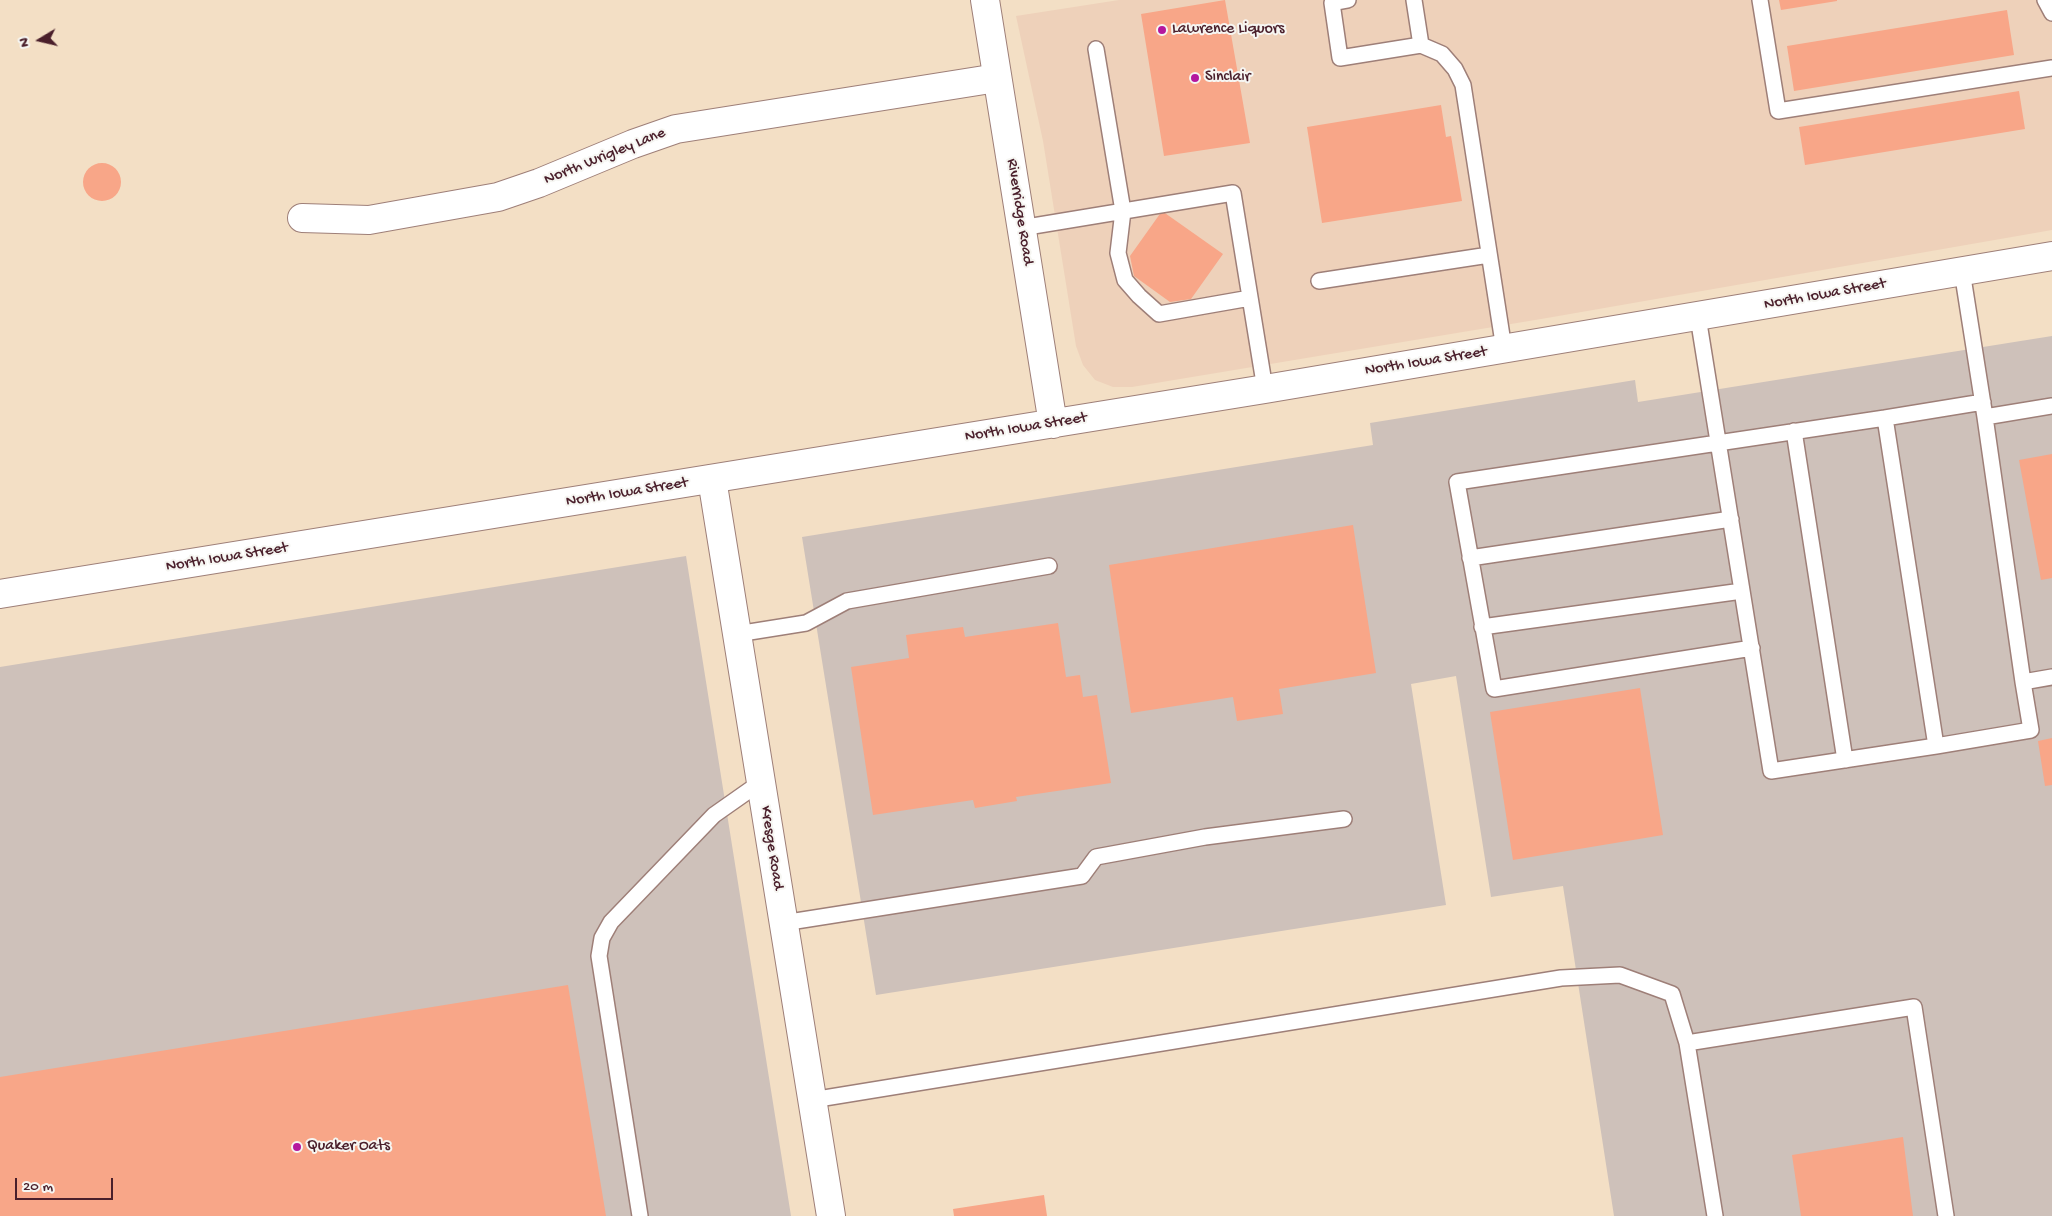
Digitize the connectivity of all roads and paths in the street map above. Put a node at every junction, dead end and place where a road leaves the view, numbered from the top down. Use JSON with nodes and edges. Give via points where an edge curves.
{"nodes":[{"id":1,"x":985,"y":0,"type":"edge"},
{"id":2,"x":1348,"y":0,"type":"edge"},
{"id":3,"x":1414,"y":0,"type":"edge"},
{"id":4,"x":1760,"y":0,"type":"edge"},
{"id":5,"x":2045,"y":0,"type":"edge"},
{"id":6,"x":2052,"y":14,"type":"edge"},
{"id":7,"x":1421,"y":45,"type":"junction"},
{"id":8,"x":1096,"y":49,"type":"dead end"},
{"id":9,"x":2052,"y":68,"type":"edge"},
{"id":10,"x":997,"y":78,"type":"junction"},
{"id":11,"x":1123,"y":211,"type":"junction"},
{"id":12,"x":302,"y":218,"type":"dead end"},
{"id":13,"x":1021,"y":228,"type":"junction"},
{"id":14,"x":1490,"y":255,"type":"junction"},
{"id":15,"x":2052,"y":256,"type":"edge"},
{"id":16,"x":1962,"y":271,"type":"junction"},
{"id":17,"x":1319,"y":281,"type":"dead end"},
{"id":18,"x":1250,"y":298,"type":"junction"},
{"id":19,"x":1698,"y":317,"type":"junction"},
{"id":20,"x":1504,"y":349,"type":"junction"},
{"id":21,"x":1265,"y":389,"type":"junction"},
{"id":22,"x":2052,"y":406,"type":"edge"},
{"id":23,"x":1984,"y":410,"type":"junction"},
{"id":24,"x":1885,"y":418,"type":"junction"},
{"id":25,"x":1053,"y":424,"type":"junction"},
{"id":26,"x":1794,"y":431,"type":"junction"},
{"id":27,"x":1719,"y":442,"type":"junction"},
{"id":28,"x":712,"y":479,"type":"junction"},
{"id":29,"x":1730,"y":519,"type":"junction"},
{"id":30,"x":1470,"y":558,"type":"junction"},
{"id":31,"x":1049,"y":566,"type":"dead end"},
{"id":32,"x":1742,"y":590,"type":"junction"},
{"id":33,"x":0,"y":594,"type":"edge"},
{"id":34,"x":1482,"y":627,"type":"junction"},
{"id":35,"x":737,"y":634,"type":"junction"},
{"id":36,"x":1752,"y":648,"type":"junction"},
{"id":37,"x":2052,"y":678,"type":"edge"},
{"id":38,"x":2023,"y":682,"type":"junction"},
{"id":39,"x":1936,"y":746,"type":"junction"},
{"id":40,"x":1845,"y":760,"type":"junction"},
{"id":41,"x":761,"y":782,"type":"junction"},
{"id":42,"x":1344,"y":819,"type":"dead end"},
{"id":43,"x":783,"y":923,"type":"junction"},
{"id":44,"x":1687,"y":1043,"type":"junction"},
{"id":45,"x":812,"y":1100,"type":"junction"},
{"id":46,"x":640,"y":1216,"type":"edge"},
{"id":47,"x":831,"y":1216,"type":"edge"},
{"id":48,"x":1715,"y":1216,"type":"edge"},
{"id":49,"x":1946,"y":1216,"type":"edge"}],
"edges":[{"from":1,"to":10,"type":"main road","name":"Riverridge Road"},
{"from":2,"to":7,"type":"lane","via":[[1332,3],[1340,58]]},
{"from":3,"to":7,"type":"lane"},
{"from":4,"to":9,"type":"lane","via":[[1778,111]]},
{"from":5,"to":6,"type":"lane"},
{"from":7,"to":14,"type":"lane","via":[[1442,54],[1455,68],[1463,85]]},
{"from":8,"to":11,"type":"lane"},
{"from":10,"to":12,"type":"main road","name":"North Wrigley Lane","via":[[676,129],[498,197],[370,220]]},
{"from":10,"to":13,"type":"main road","name":"Riverridge Road"},
{"from":11,"to":13,"type":"lane"},
{"from":11,"to":18,"type":"lane","via":[[1118,253],[1125,280],[1159,314]]},
{"from":11,"to":18,"type":"lane","via":[[1233,193]]},
{"from":13,"to":25,"type":"main road","name":"Riverridge Road"},
{"from":14,"to":17,"type":"lane"},
{"from":14,"to":20,"type":"lane"},
{"from":15,"to":16,"type":"main road","name":"North Iowa Street"},
{"from":16,"to":19,"type":"main road","name":"North Iowa Street"},
{"from":16,"to":23,"type":"lane"},
{"from":18,"to":21,"type":"lane"},
{"from":19,"to":20,"type":"main road","name":"North Iowa Street"},
{"from":19,"to":27,"type":"lane"},
{"from":20,"to":21,"type":"main road","name":"North Iowa Street"},
{"from":21,"to":25,"type":"main road","name":"North Iowa Street"},
{"from":22,"to":23,"type":"lane"},
{"from":23,"to":24,"type":"lane"},
{"from":23,"to":38,"type":"lane"},
{"from":24,"to":26,"type":"lane"},
{"from":24,"to":39,"type":"lane"},
{"from":25,"to":28,"type":"main road","name":"North Iowa Street"},
{"from":26,"to":27,"type":"lane"},
{"from":26,"to":40,"type":"lane"},
{"from":27,"to":29,"type":"lane"},
{"from":27,"to":30,"type":"lane","via":[[1456,482]]},
{"from":28,"to":33,"type":"main road","name":"North Iowa Street"},
{"from":28,"to":35,"type":"main road","name":"Kresge Road"},
{"from":29,"to":30,"type":"lane"},
{"from":29,"to":32,"type":"lane"},
{"from":30,"to":34,"type":"lane"},
{"from":31,"to":35,"type":"lane","via":[[847,601],[806,623]]},
{"from":32,"to":34,"type":"lane"},
{"from":32,"to":36,"type":"lane"},
{"from":34,"to":36,"type":"lane","via":[[1494,689]]},
{"from":35,"to":41,"type":"main road","name":"Kresge Road"},
{"from":36,"to":40,"type":"lane","via":[[1771,771]]},
{"from":37,"to":38,"type":"lane"},
{"from":38,"to":39,"type":"lane","via":[[2031,730]]},
{"from":39,"to":40,"type":"lane"},
{"from":41,"to":43,"type":"main road","name":"Kresge Road"},
{"from":41,"to":46,"type":"lane","via":[[714,814],[611,922],[602,938],[599,956]]},
{"from":42,"to":43,"type":"lane","via":[[1096,857],[1082,876]]},
{"from":43,"to":45,"type":"main road","name":"Kresge Road"},
{"from":44,"to":45,"type":"lane","via":[[1672,994],[1620,974],[1561,978]]},
{"from":44,"to":48,"type":"lane"},
{"from":44,"to":49,"type":"lane","via":[[1914,1007]]},
{"from":45,"to":47,"type":"main road","name":"Kresge Road"}]}
